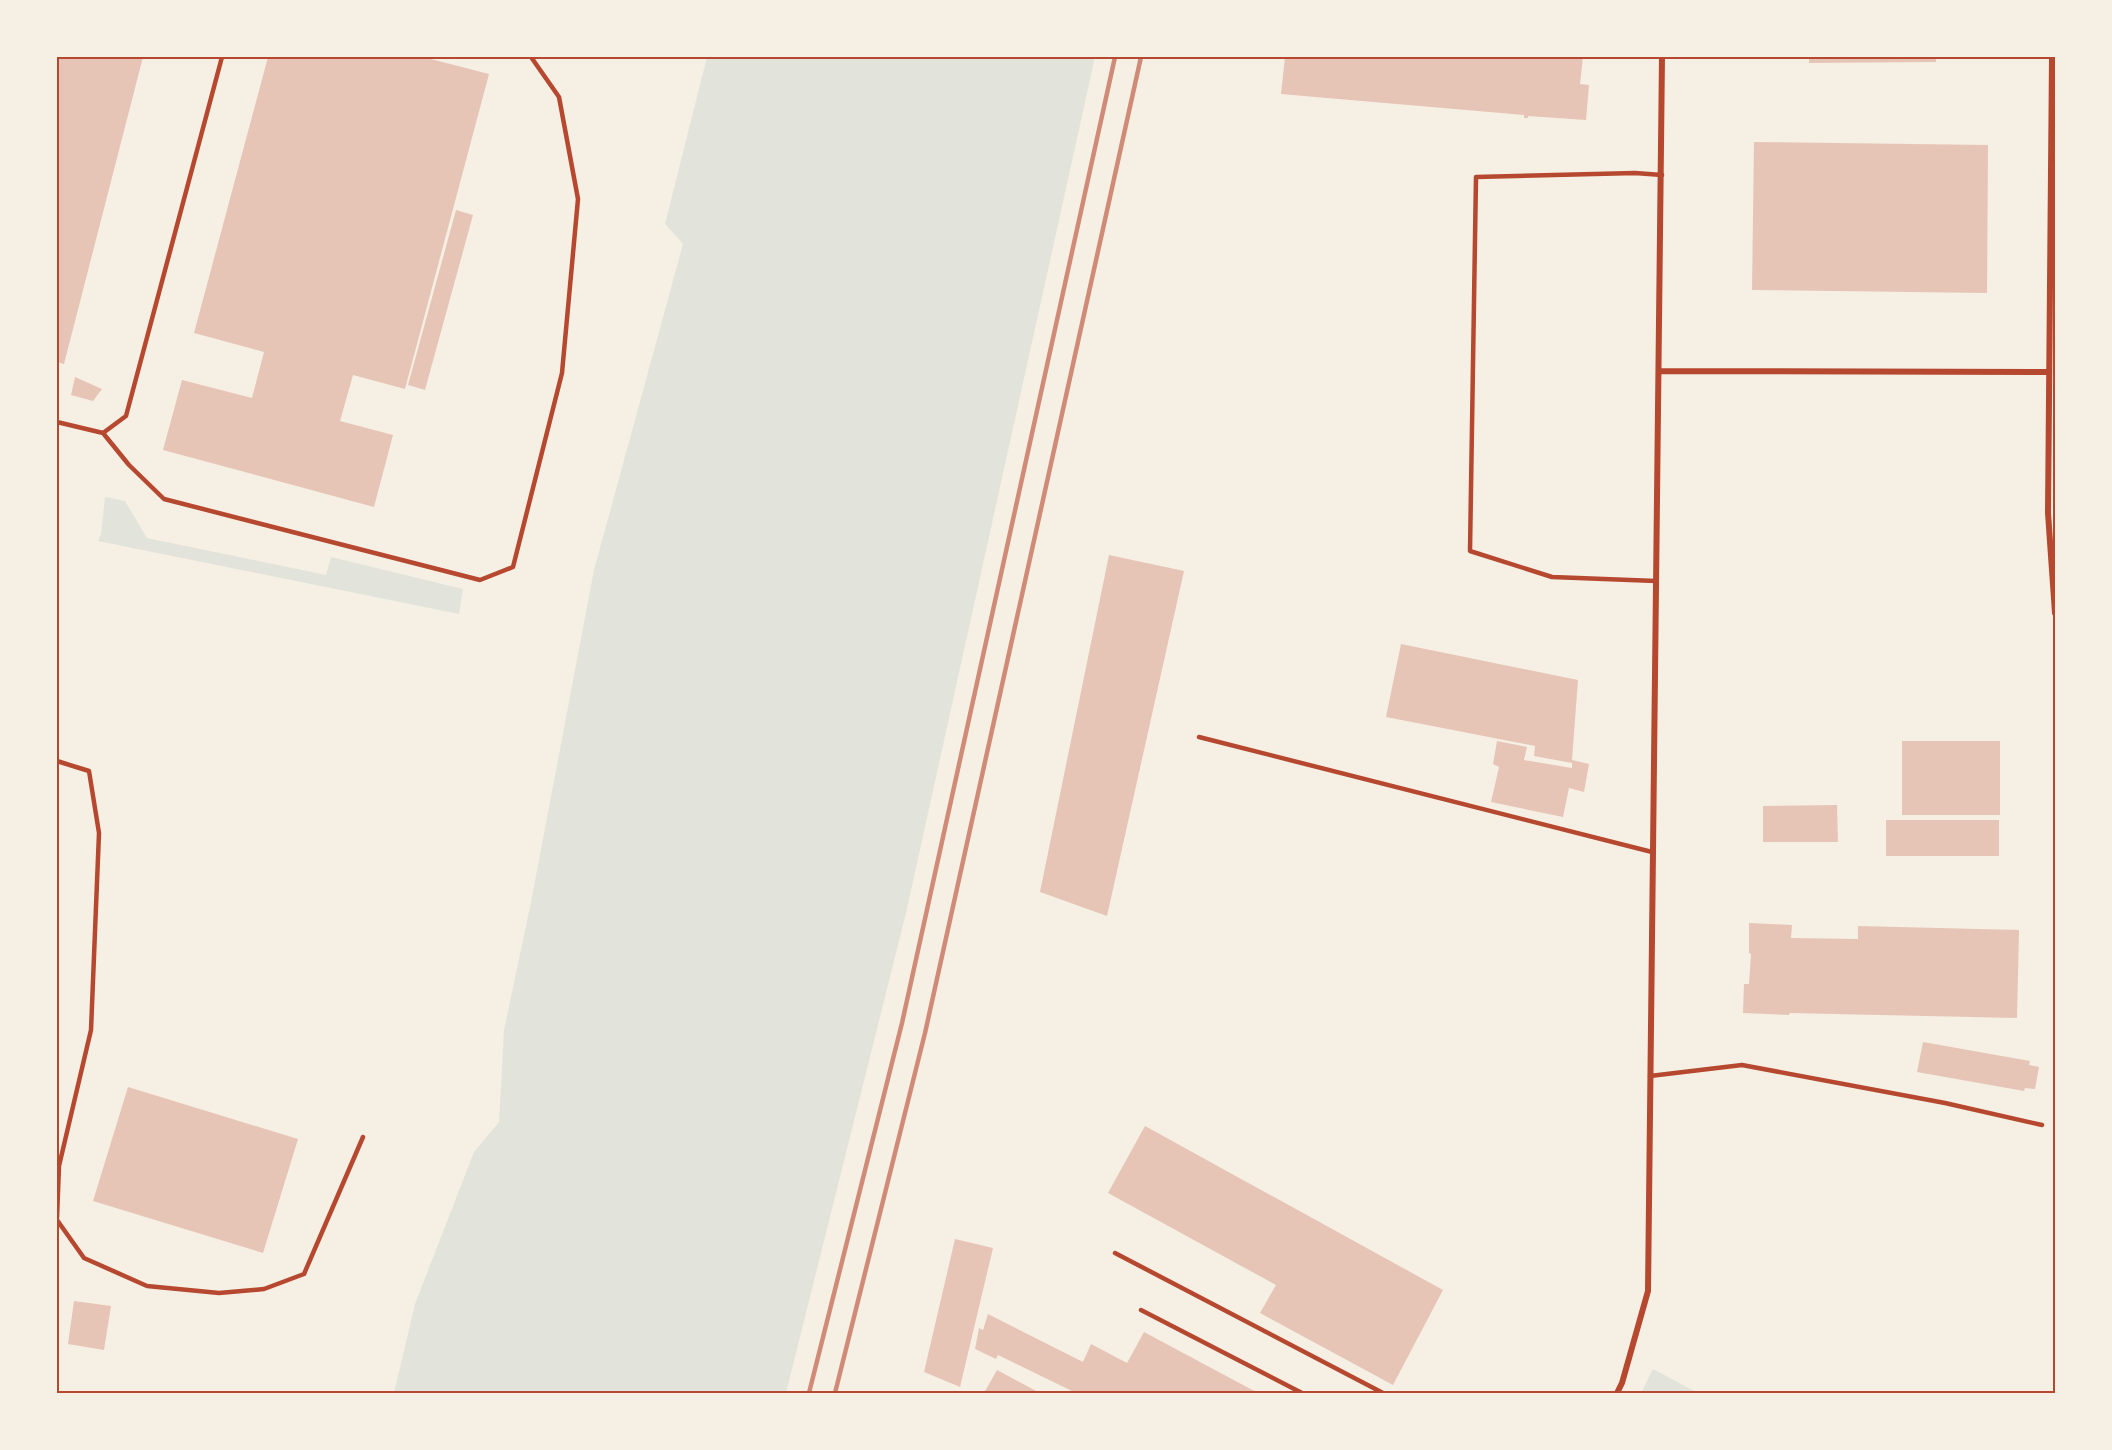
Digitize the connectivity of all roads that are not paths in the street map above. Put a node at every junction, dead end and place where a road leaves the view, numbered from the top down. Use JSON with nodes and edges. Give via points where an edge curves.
{"nodes":[{"id":1,"x":222,"y":57,"type":"edge"},
{"id":2,"x":531,"y":57,"type":"edge"},
{"id":3,"x":1662,"y":57,"type":"edge"},
{"id":4,"x":2052,"y":57,"type":"edge"},
{"id":5,"x":1662,"y":175,"type":"junction"},
{"id":6,"x":1659,"y":371,"type":"junction"},
{"id":7,"x":2049,"y":372,"type":"junction"},
{"id":8,"x":57,"y":422,"type":"edge"},
{"id":9,"x":103,"y":433,"type":"junction"},
{"id":10,"x":1656,"y":581,"type":"junction"},
{"id":11,"x":2055,"y":613,"type":"edge"},
{"id":12,"x":1199,"y":737,"type":"dead end"},
{"id":13,"x":57,"y":761,"type":"edge"},
{"id":14,"x":1653,"y":852,"type":"junction"},
{"id":15,"x":1650,"y":1076,"type":"junction"},
{"id":16,"x":2042,"y":1125,"type":"dead end"},
{"id":17,"x":363,"y":1137,"type":"dead end"},
{"id":18,"x":57,"y":1219,"type":"edge"},
{"id":19,"x":1115,"y":1253,"type":"dead end"},
{"id":20,"x":1141,"y":1310,"type":"dead end"},
{"id":21,"x":1302,"y":1393,"type":"edge"},
{"id":22,"x":1383,"y":1393,"type":"edge"},
{"id":23,"x":1617,"y":1393,"type":"edge"}],
"edges":[{"from":1,"to":9,"type":"lane","via":[[126,416]]},
{"from":2,"to":9,"type":"lane","via":[[559,97],[578,199],[562,373],[513,567],[480,580],[164,499]]},
{"from":3,"to":5,"type":"street"},
{"from":4,"to":7,"type":"street"},
{"from":5,"to":6,"type":"street"},
{"from":5,"to":10,"type":"lane","via":[[1476,177],[1470,551],[1552,577]]},
{"from":6,"to":7,"type":"street"},
{"from":6,"to":10,"type":"street"},
{"from":7,"to":11,"type":"street","via":[[2048,513]]},
{"from":8,"to":9,"type":"lane"},
{"from":10,"to":14,"type":"street"},
{"from":12,"to":14,"type":"lane"},
{"from":13,"to":18,"type":"lane","via":[[89,771],[99,833],[90,1030],[59,1166]]},
{"from":14,"to":15,"type":"street"},
{"from":15,"to":16,"type":"lane","via":[[1742,1065]]},
{"from":15,"to":23,"type":"street","via":[[1648,1291]]},
{"from":17,"to":18,"type":"lane","via":[[304,1274],[264,1289],[219,1293],[147,1286],[84,1258]]},
{"from":19,"to":22,"type":"lane"},
{"from":20,"to":21,"type":"lane"}]}
